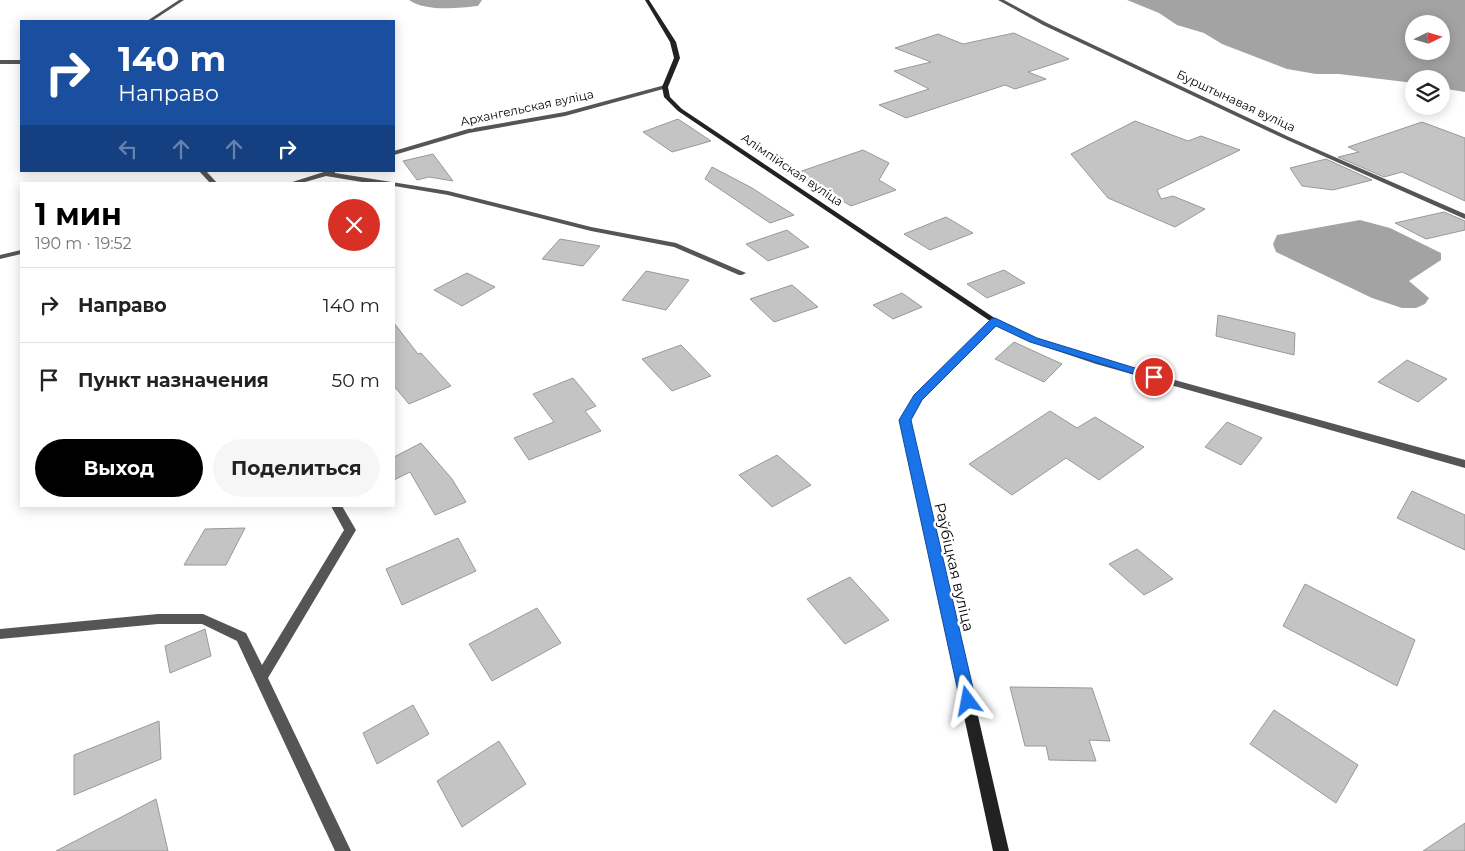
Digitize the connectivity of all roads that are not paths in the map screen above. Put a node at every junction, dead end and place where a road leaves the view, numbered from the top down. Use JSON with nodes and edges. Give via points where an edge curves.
{"nodes":[{"id":1,"x":182,"y":0,"type":"edge"},
{"id":2,"x":647,"y":0,"type":"edge"},
{"id":3,"x":1000,"y":0,"type":"edge"},
{"id":4,"x":151,"y":20,"type":"edge"},
{"id":5,"x":0,"y":62,"type":"edge"},
{"id":6,"x":20,"y":62,"type":"edge"},
{"id":7,"x":665,"y":87,"type":"junction"},
{"id":8,"x":395,"y":153,"type":"edge"},
{"id":9,"x":203,"y":172,"type":"edge"},
{"id":10,"x":332,"y":172,"type":"edge"},
{"id":11,"x":327,"y":174,"type":"junction"},
{"id":12,"x":213,"y":182,"type":"edge"},
{"id":13,"x":297,"y":182,"type":"edge"},
{"id":14,"x":377,"y":182,"type":"edge"},
{"id":15,"x":395,"y":184,"type":"edge"},
{"id":16,"x":1465,"y":217,"type":"edge"},
{"id":17,"x":20,"y":252,"type":"edge"},
{"id":18,"x":0,"y":257,"type":"edge"},
{"id":19,"x":742,"y":273,"type":"dead end"},
{"id":20,"x":995,"y":321,"type":"junction"},
{"id":21,"x":1465,"y":464,"type":"edge"},
{"id":22,"x":337,"y":507,"type":"edge"},
{"id":23,"x":0,"y":634,"type":"edge"},
{"id":24,"x":260,"y":677,"type":"junction"},
{"id":25,"x":343,"y":851,"type":"edge"},
{"id":26,"x":1001,"y":851,"type":"edge"}],
"edges":[{"from":1,"to":4,"type":"street"},
{"from":2,"to":7,"type":"street","via":[[674,42],[677,58]]},
{"from":3,"to":16,"type":"street","name":"Бурштынавая вуліца","via":[[1287,138]]},
{"from":5,"to":6,"type":"street"},
{"from":7,"to":8,"type":"street","name":"Архангельская вуліца","via":[[565,114],[468,131]]},
{"from":7,"to":20,"type":"street","name":"Алімпійская вуліца","via":[[667,97],[680,110]]},
{"from":9,"to":12,"type":"street"},
{"from":10,"to":11,"type":"street"},
{"from":11,"to":13,"type":"street"},
{"from":11,"to":14,"type":"street"},
{"from":15,"to":19,"type":"street","via":[[448,193],[591,229],[676,245]]},
{"from":17,"to":18,"type":"street"},
{"from":20,"to":21,"type":"street","via":[[1034,340],[1099,362]]},
{"from":20,"to":26,"type":"street","name":"Раўбіцкая вуліца","via":[[918,398],[905,420]]},
{"from":22,"to":24,"type":"street","via":[[350,530]]},
{"from":23,"to":24,"type":"street","via":[[158,619],[203,619],[242,637]]},
{"from":24,"to":25,"type":"street"}]}
